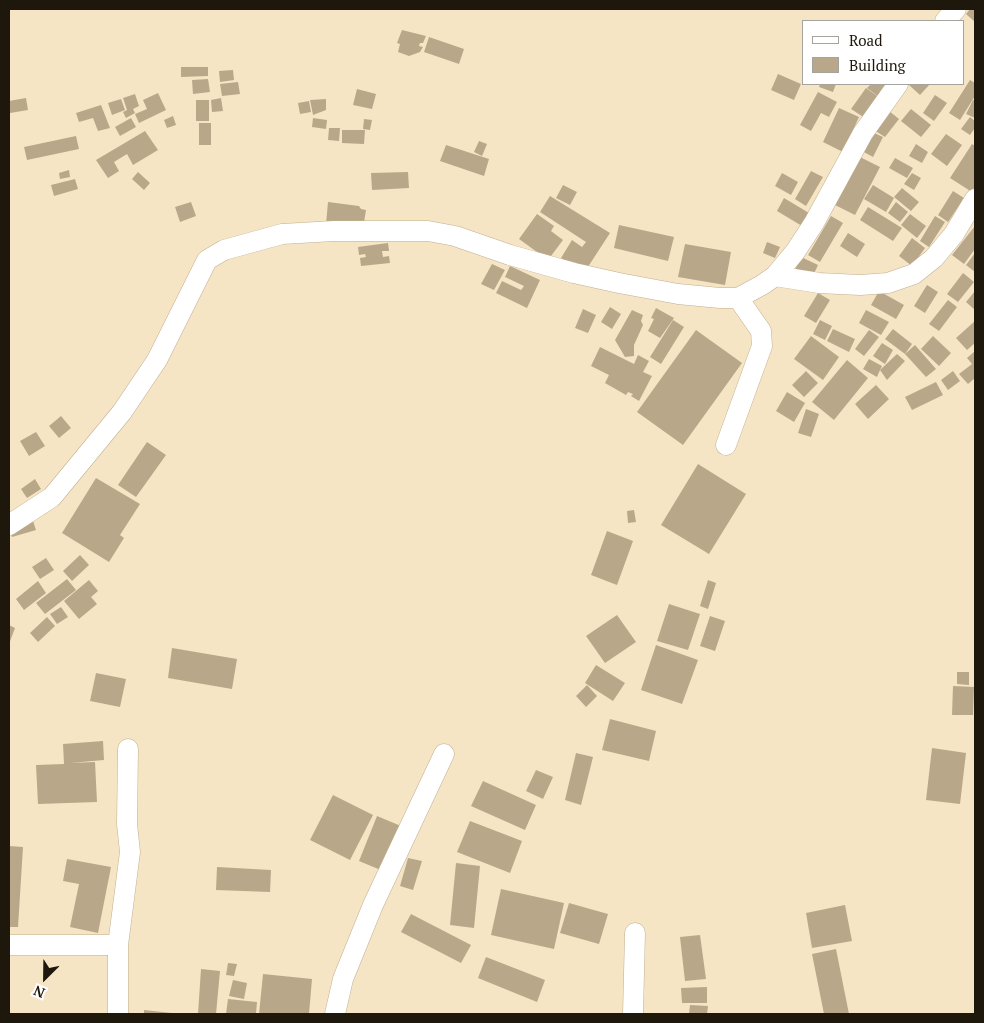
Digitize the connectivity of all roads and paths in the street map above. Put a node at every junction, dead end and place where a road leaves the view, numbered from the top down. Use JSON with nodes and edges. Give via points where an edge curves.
{"nodes":[{"id":1,"x":956,"y":9,"type":"edge"},
{"id":2,"x":946,"y":20,"type":"edge"},
{"id":3,"x":897,"y":85,"type":"edge"},
{"id":4,"x":975,"y":199,"type":"edge"},
{"id":5,"x":775,"y":276,"type":"junction"},
{"id":6,"x":738,"y":298,"type":"junction"},
{"id":7,"x":726,"y":445,"type":"dead end"},
{"id":8,"x":9,"y":526,"type":"edge"},
{"id":9,"x":128,"y":749,"type":"dead end"},
{"id":10,"x":444,"y":754,"type":"dead end"},
{"id":11,"x":635,"y":933,"type":"dead end"},
{"id":12,"x":118,"y":944,"type":"junction"},
{"id":13,"x":9,"y":945,"type":"edge"},
{"id":14,"x":118,"y":1014,"type":"edge"},
{"id":15,"x":335,"y":1014,"type":"edge"},
{"id":16,"x":633,"y":1014,"type":"edge"}],
"edges":[{"from":1,"to":2,"type":"street"},
{"from":3,"to":5,"type":"street","via":[[863,133],[814,223]]},
{"from":4,"to":5,"type":"street","via":[[954,234],[934,258],[914,274],[888,283],[860,285]]},
{"from":5,"to":6,"type":"street"},
{"from":6,"to":7,"type":"street","via":[[761,332],[762,346]]},
{"from":6,"to":8,"type":"street","via":[[678,294],[601,279],[428,231],[282,234],[224,250],[207,260],[157,360],[122,412],[52,497]]},
{"from":9,"to":12,"type":"street","via":[[130,852]]},
{"from":10,"to":15,"type":"street","via":[[373,904],[343,979]]},
{"from":11,"to":16,"type":"street"},
{"from":12,"to":13,"type":"street"},
{"from":12,"to":14,"type":"street"}]}
